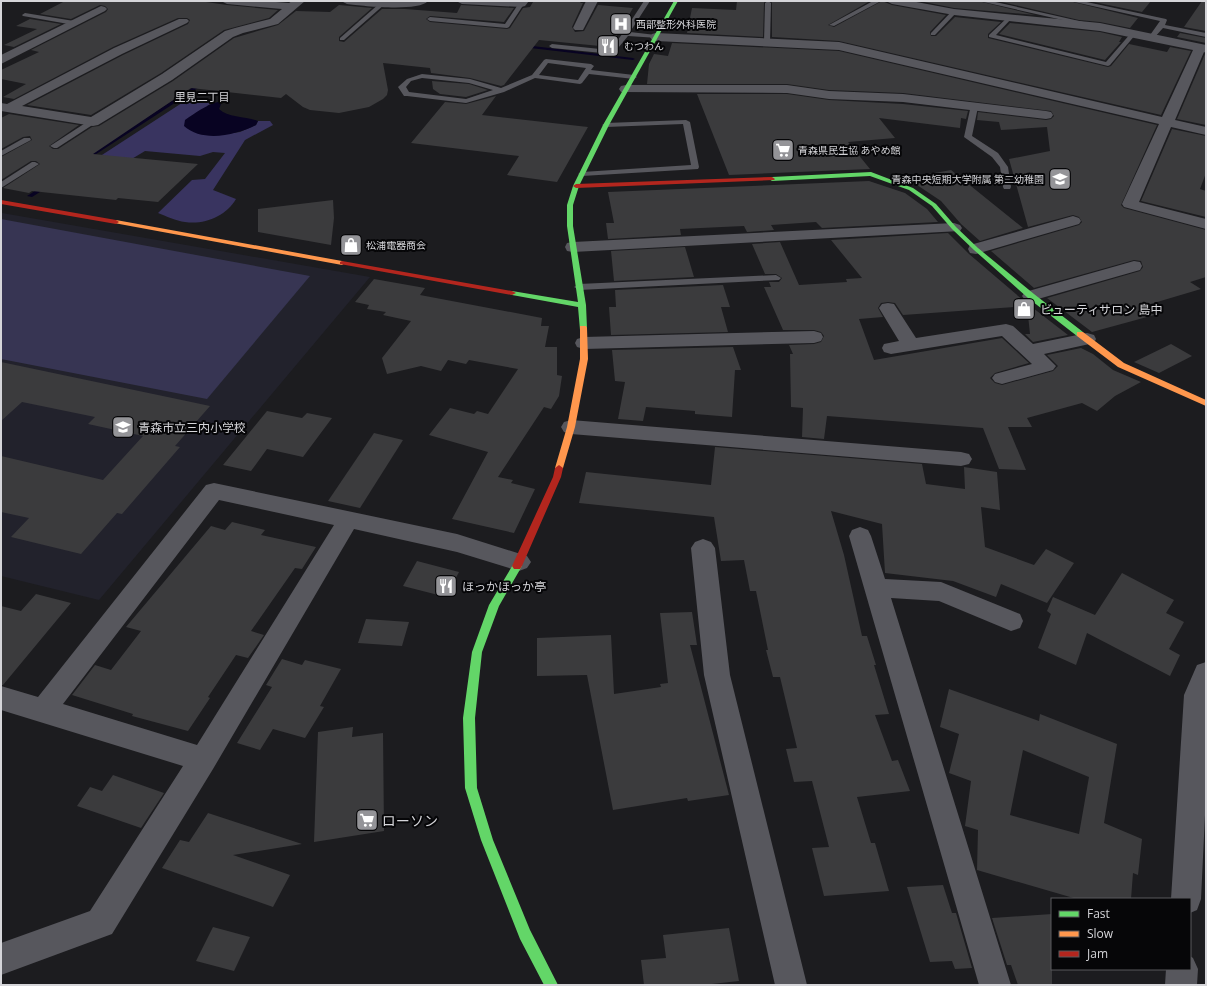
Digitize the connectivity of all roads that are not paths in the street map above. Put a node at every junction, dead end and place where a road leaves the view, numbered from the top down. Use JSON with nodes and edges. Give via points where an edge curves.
{"nodes":[{"id":1,"x":227,"y":1,"type":"edge"},
{"id":2,"x":347,"y":1,"type":"edge"},
{"id":3,"x":422,"y":1,"type":"edge"},
{"id":4,"x":462,"y":1,"type":"edge"},
{"id":5,"x":592,"y":1,"type":"edge"},
{"id":6,"x":646,"y":1,"type":"edge"},
{"id":7,"x":676,"y":1,"type":"edge"},
{"id":8,"x":878,"y":1,"type":"edge"},
{"id":9,"x":892,"y":1,"type":"edge"},
{"id":10,"x":982,"y":1,"type":"edge"},
{"id":11,"x":1073,"y":1,"type":"edge"},
{"id":12,"x":522,"y":3,"type":"edge"},
{"id":13,"x":768,"y":3,"type":"dead end"},
{"id":14,"x":296,"y":4,"type":"edge"},
{"id":15,"x":382,"y":4,"type":"junction"},
{"id":16,"x":101,"y":9,"type":"dead end"},
{"id":17,"x":954,"y":12,"type":"junction"},
{"id":18,"x":25,"y":15,"type":"dead end"},
{"id":19,"x":1010,"y":17,"type":"junction"},
{"id":20,"x":430,"y":19,"type":"dead end"},
{"id":21,"x":183,"y":20,"type":"dead end"},
{"id":22,"x":74,"y":23,"type":"junction"},
{"id":23,"x":832,"y":25,"type":"dead end"},
{"id":24,"x":1161,"y":26,"type":"junction"},
{"id":25,"x":1100,"y":27,"type":"junction"},
{"id":26,"x":579,"y":28,"type":"dead end"},
{"id":27,"x":626,"y":34,"type":"junction"},
{"id":28,"x":933,"y":34,"type":"dead end"},
{"id":29,"x":1133,"y":34,"type":"junction"},
{"id":30,"x":656,"y":37,"type":"junction"},
{"id":31,"x":1151,"y":38,"type":"junction"},
{"id":32,"x":342,"y":39,"type":"dead end"},
{"id":33,"x":767,"y":42,"type":"junction"},
{"id":34,"x":1204,"y":44,"type":"edge"},
{"id":35,"x":552,"y":46,"type":"dead end"},
{"id":36,"x":1,"y":50,"type":"edge"},
{"id":37,"x":16,"y":52,"type":"junction"},
{"id":38,"x":1,"y":60,"type":"edge"},
{"id":39,"x":932,"y":68,"type":"junction"},
{"id":40,"x":587,"y":72,"type":"junction"},
{"id":41,"x":534,"y":76,"type":"junction"},
{"id":42,"x":634,"y":77,"type":"junction"},
{"id":43,"x":922,"y":78,"type":"dead end"},
{"id":44,"x":913,"y":88,"type":"dead end"},
{"id":45,"x":626,"y":89,"type":"junction"},
{"id":46,"x":501,"y":90,"type":"junction"},
{"id":47,"x":903,"y":98,"type":"junction"},
{"id":48,"x":974,"y":107,"type":"junction"},
{"id":49,"x":4,"y":108,"type":"edge"},
{"id":50,"x":1046,"y":116,"type":"dead end"},
{"id":51,"x":93,"y":122,"type":"junction"},
{"id":52,"x":1166,"y":122,"type":"junction"},
{"id":53,"x":606,"y":125,"type":"junction"},
{"id":54,"x":1206,"y":132,"type":"edge"},
{"id":55,"x":27,"y":140,"type":"dead end"},
{"id":56,"x":54,"y":146,"type":"dead end"},
{"id":57,"x":1,"y":154,"type":"edge"},
{"id":58,"x":35,"y":164,"type":"dead end"},
{"id":59,"x":582,"y":174,"type":"junction"},
{"id":60,"x":1,"y":186,"type":"edge"},
{"id":61,"x":576,"y":186,"type":"junction"},
{"id":62,"x":1007,"y":187,"type":"dead end"},
{"id":63,"x":1,"y":202,"type":"edge"},
{"id":64,"x":1073,"y":221,"type":"dead end"},
{"id":65,"x":1206,"y":224,"type":"edge"},
{"id":66,"x":954,"y":228,"type":"junction"},
{"id":67,"x":574,"y":247,"type":"junction"},
{"id":68,"x":976,"y":249,"type":"junction"},
{"id":69,"x":1134,"y":266,"type":"dead end"},
{"id":70,"x":776,"y":278,"type":"dead end"},
{"id":71,"x":579,"y":287,"type":"junction"},
{"id":72,"x":1031,"y":296,"type":"junction"},
{"id":73,"x":582,"y":305,"type":"junction"},
{"id":74,"x":888,"y":308,"type":"dead end"},
{"id":75,"x":814,"y":337,"type":"dead end"},
{"id":76,"x":1087,"y":339,"type":"junction"},
{"id":77,"x":584,"y":343,"type":"junction"},
{"id":78,"x":911,"y":345,"type":"junction"},
{"id":79,"x":891,"y":348,"type":"dead end"},
{"id":80,"x":1029,"y":351,"type":"junction"},
{"id":81,"x":1002,"y":378,"type":"dead end"},
{"id":82,"x":1206,"y":403,"type":"edge"},
{"id":83,"x":571,"y":427,"type":"junction"},
{"id":84,"x":961,"y":459,"type":"dead end"},
{"id":85,"x":349,"y":519,"type":"junction"},
{"id":86,"x":860,"y":536,"type":"dead end"},
{"id":87,"x":703,"y":548,"type":"dead end"},
{"id":88,"x":519,"y":562,"type":"junction"},
{"id":89,"x":876,"y":588,"type":"junction"},
{"id":90,"x":1011,"y":621,"type":"dead end"},
{"id":91,"x":1206,"y":673,"type":"edge"},
{"id":92,"x":1,"y":698,"type":"edge"},
{"id":93,"x":43,"y":710,"type":"junction"},
{"id":94,"x":203,"y":760,"type":"junction"},
{"id":95,"x":1186,"y":898,"type":"edge"},
{"id":96,"x":1,"y":959,"type":"edge"},
{"id":97,"x":1182,"y":970,"type":"edge"},
{"id":98,"x":551,"y":985,"type":"edge"},
{"id":99,"x":791,"y":985,"type":"edge"},
{"id":100,"x":995,"y":985,"type":"edge"},
{"id":101,"x":1181,"y":985,"type":"edge"}],
"edges":[{"from":1,"to":14,"type":"street"},
{"from":2,"to":15,"type":"street"},
{"from":3,"to":15,"type":"street"},
{"from":4,"to":12,"type":"street"},
{"from":5,"to":26,"type":"street"},
{"from":6,"to":27,"type":"lane"},
{"from":7,"to":30,"type":"street"},
{"from":8,"to":23,"type":"lane"},
{"from":9,"to":17,"type":"street"},
{"from":10,"to":25,"type":"lane"},
{"from":11,"to":24,"type":"lane","via":[[1164,20]]},
{"from":12,"to":20,"type":"lane","via":[[507,26]]},
{"from":13,"to":33,"type":"lane"},
{"from":14,"to":51,"type":"street","via":[[274,22],[229,34],[167,77]]},
{"from":15,"to":32,"type":"lane"},
{"from":16,"to":22,"type":"street"},
{"from":17,"to":19,"type":"street"},
{"from":17,"to":28,"type":"lane"},
{"from":18,"to":22,"type":"lane"},
{"from":19,"to":25,"type":"street"},
{"from":19,"to":29,"type":"lane","via":[[991,36],[1108,64]]},
{"from":21,"to":49,"type":"street"},
{"from":22,"to":37,"type":"street"},
{"from":24,"to":31,"type":"lane"},
{"from":24,"to":34,"type":"lane"},
{"from":25,"to":29,"type":"street"},
{"from":27,"to":30,"type":"lane"},
{"from":27,"to":35,"type":"lane","via":[[612,52]]},
{"from":29,"to":31,"type":"street"},
{"from":30,"to":33,"type":"street"},
{"from":30,"to":42,"type":"street"},
{"from":31,"to":34,"type":"street"},
{"from":33,"to":39,"type":"street","via":[[839,46]]},
{"from":34,"to":52,"type":"street"},
{"from":36,"to":37,"type":"street"},
{"from":37,"to":38,"type":"street"},
{"from":39,"to":43,"type":"street"},
{"from":39,"to":52,"type":"street"},
{"from":40,"to":41,"type":"lane","via":[[580,82]]},
{"from":40,"to":41,"type":"lane","via":[[591,66],[546,61]]},
{"from":40,"to":42,"type":"lane"},
{"from":41,"to":46,"type":"lane"},
{"from":42,"to":45,"type":"street"},
{"from":44,"to":47,"type":"street"},
{"from":45,"to":47,"type":"street","via":[[787,88],[829,94]]},
{"from":45,"to":53,"type":"street"},
{"from":46,"to":46,"type":"lane","via":[[466,101],[407,94],[402,87],[409,80],[422,76],[470,81]]},
{"from":47,"to":48,"type":"street"},
{"from":48,"to":50,"type":"street"},
{"from":48,"to":62,"type":"lane","via":[[968,137],[995,155],[1004,167]]},
{"from":49,"to":51,"type":"street"},
{"from":51,"to":56,"type":"lane"},
{"from":52,"to":54,"type":"street"},
{"from":52,"to":65,"type":"street","via":[[1130,204]]},
{"from":53,"to":59,"type":"street"},
{"from":53,"to":59,"type":"lane","via":[[686,122],[695,167]]},
{"from":55,"to":57,"type":"lane"},
{"from":58,"to":60,"type":"lane"},
{"from":59,"to":61,"type":"street"},
{"from":61,"to":66,"type":"street","via":[[871,174],[911,189],[934,205]]},
{"from":61,"to":67,"type":"street","via":[[570,205]]},
{"from":63,"to":73,"type":"street"},
{"from":64,"to":68,"type":"street"},
{"from":66,"to":67,"type":"street"},
{"from":66,"to":68,"type":"street"},
{"from":67,"to":71,"type":"street"},
{"from":68,"to":72,"type":"street"},
{"from":69,"to":72,"type":"street"},
{"from":70,"to":71,"type":"lane"},
{"from":71,"to":73,"type":"street"},
{"from":72,"to":76,"type":"street"},
{"from":73,"to":77,"type":"street"},
{"from":74,"to":78,"type":"street"},
{"from":75,"to":77,"type":"street"},
{"from":76,"to":80,"type":"street"},
{"from":76,"to":82,"type":"street","via":[[1121,366]]},
{"from":77,"to":83,"type":"street","via":[[584,359]]},
{"from":78,"to":79,"type":"street"},
{"from":78,"to":80,"type":"street","via":[[1006,330]]},
{"from":80,"to":81,"type":"street","via":[[1046,366]]},
{"from":83,"to":84,"type":"street"},
{"from":83,"to":88,"type":"street","via":[[557,477]]},
{"from":85,"to":88,"type":"street","via":[[457,543]]},
{"from":85,"to":93,"type":"street","via":[[214,491]]},
{"from":85,"to":94,"type":"street"},
{"from":86,"to":89,"type":"street"},
{"from":87,"to":99,"type":"street","via":[[717,675]]},
{"from":88,"to":98,"type":"street","via":[[494,605],[477,652],[469,718],[471,788],[487,840],[526,934]]},
{"from":89,"to":90,"type":"street","via":[[941,592]]},
{"from":89,"to":100,"type":"street"},
{"from":91,"to":95,"type":"street","via":[[1197,695]]},
{"from":92,"to":93,"type":"street"},
{"from":93,"to":94,"type":"street"},
{"from":94,"to":96,"type":"street","via":[[101,923]]},
{"from":97,"to":101,"type":"street"}]}
